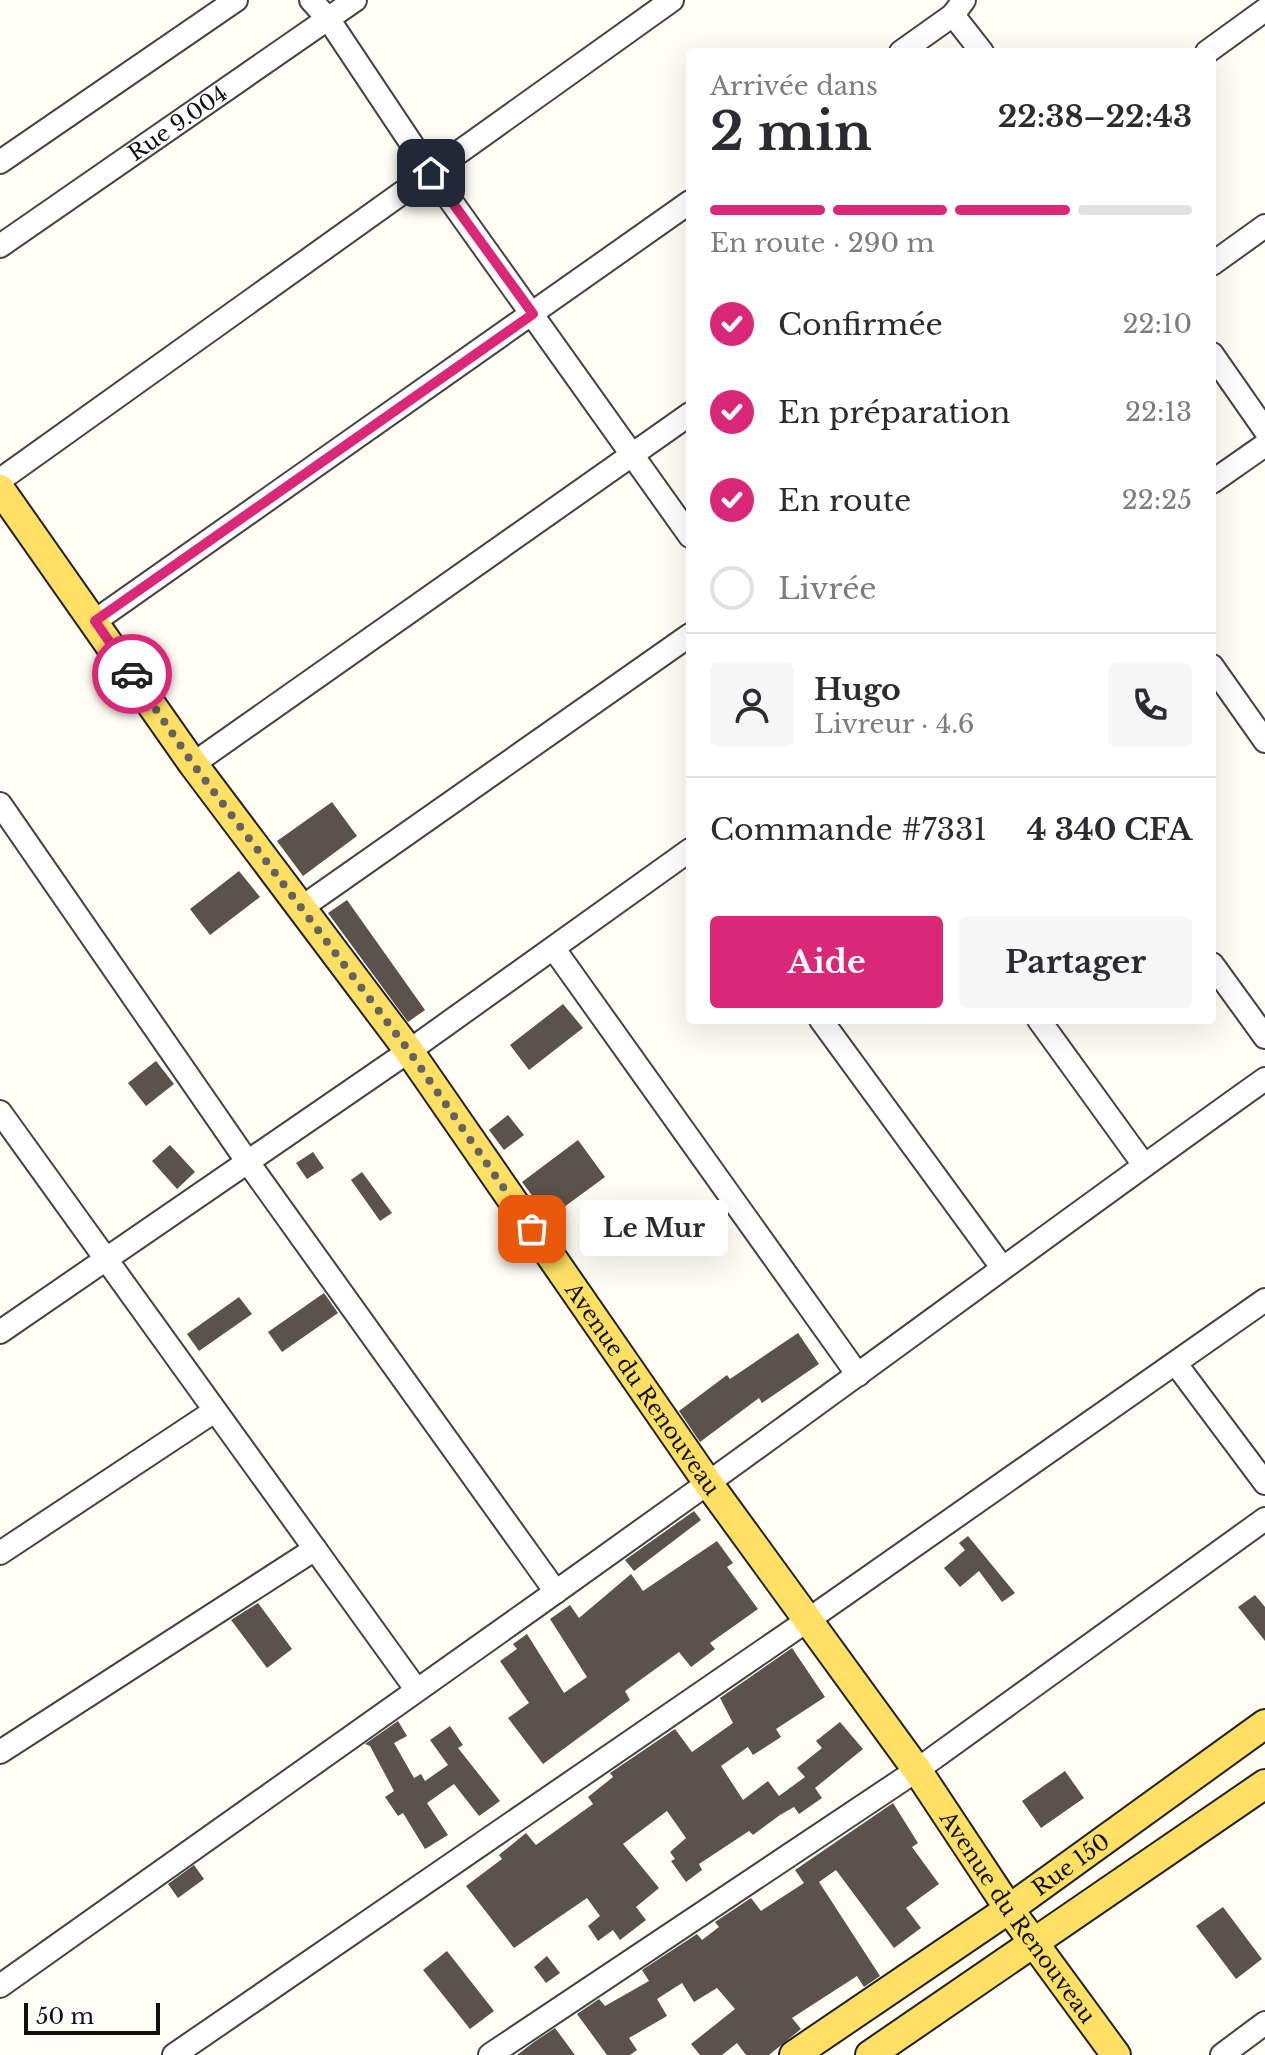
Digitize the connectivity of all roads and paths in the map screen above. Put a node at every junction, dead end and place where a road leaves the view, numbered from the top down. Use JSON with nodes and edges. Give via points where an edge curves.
{"nodes":[{"id":1,"x":236,"y":0,"type":"edge"},
{"id":2,"x":311,"y":0,"type":"edge"},
{"id":3,"x":355,"y":0,"type":"edge"},
{"id":4,"x":672,"y":0,"type":"edge"},
{"id":5,"x":959,"y":7,"type":"edge"},
{"id":6,"x":1265,"y":10,"type":"edge"},
{"id":7,"x":329,"y":20,"type":"junction"},
{"id":8,"x":906,"y":48,"type":"edge"},
{"id":9,"x":980,"y":48,"type":"edge"},
{"id":10,"x":1213,"y":48,"type":"edge"},
{"id":11,"x":0,"y":162,"type":"edge"},
{"id":12,"x":431,"y":173,"type":"junction"},
{"id":13,"x":686,"y":205,"type":"edge"},
{"id":14,"x":1265,"y":226,"type":"edge"},
{"id":15,"x":0,"y":246,"type":"edge"},
{"id":16,"x":1216,"y":261,"type":"edge"},
{"id":17,"x":533,"y":314,"type":"junction"},
{"id":18,"x":1216,"y":360,"type":"edge"},
{"id":19,"x":686,"y":417,"type":"edge"},
{"id":20,"x":1265,"y":430,"type":"edge"},
{"id":21,"x":1265,"y":445,"type":"edge"},
{"id":22,"x":632,"y":454,"type":"junction"},
{"id":23,"x":1216,"y":479,"type":"edge"},
{"id":24,"x":0,"y":480,"type":"edge"},
{"id":25,"x":0,"y":489,"type":"edge"},
{"id":26,"x":686,"y":530,"type":"edge"},
{"id":27,"x":95,"y":621,"type":"junction"},
{"id":28,"x":686,"y":638,"type":"edge"},
{"id":29,"x":1216,"y":672,"type":"edge"},
{"id":30,"x":1265,"y":741,"type":"edge"},
{"id":31,"x":193,"y":764,"type":"junction"},
{"id":32,"x":0,"y":804,"type":"edge"},
{"id":33,"x":686,"y":853,"type":"edge"},
{"id":34,"x":301,"y":908,"type":"junction"},
{"id":35,"x":554,"y":949,"type":"junction"},
{"id":36,"x":1216,"y":970,"type":"edge"},
{"id":37,"x":824,"y":1024,"type":"edge"},
{"id":38,"x":1042,"y":1024,"type":"edge"},
{"id":39,"x":1265,"y":1037,"type":"edge"},
{"id":40,"x":409,"y":1051,"type":"junction"},
{"id":41,"x":1265,"y":1079,"type":"edge"},
{"id":42,"x":1,"y":1117,"type":"edge"},
{"id":43,"x":247,"y":1161,"type":"junction"},
{"id":44,"x":1144,"y":1165,"type":"junction"},
{"id":45,"x":109,"y":1259,"type":"junction"},
{"id":46,"x":1001,"y":1266,"type":"junction"},
{"id":47,"x":1265,"y":1300,"type":"edge"},
{"id":48,"x":0,"y":1332,"type":"edge"},
{"id":49,"x":1176,"y":1364,"type":"junction"},
{"id":50,"x":858,"y":1375,"type":"junction"},
{"id":51,"x":213,"y":1412,"type":"junction"},
{"id":52,"x":708,"y":1483,"type":"junction"},
{"id":53,"x":1265,"y":1483,"type":"edge"},
{"id":54,"x":1265,"y":1519,"type":"edge"},
{"id":55,"x":315,"y":1549,"type":"junction"},
{"id":56,"x":0,"y":1553,"type":"edge"},
{"id":57,"x":556,"y":1592,"type":"junction"},
{"id":58,"x":808,"y":1620,"type":"junction"},
{"id":59,"x":416,"y":1689,"type":"junction"},
{"id":60,"x":1265,"y":1724,"type":"edge"},
{"id":61,"x":0,"y":1752,"type":"edge"},
{"id":62,"x":917,"y":1770,"type":"junction"},
{"id":63,"x":1265,"y":1784,"type":"edge"},
{"id":64,"x":1009,"y":1909,"type":"junction"},
{"id":65,"x":1033,"y":1942,"type":"junction"},
{"id":66,"x":0,"y":1986,"type":"edge"},
{"id":67,"x":1265,"y":2023,"type":"edge"},
{"id":68,"x":174,"y":2055,"type":"edge"},
{"id":69,"x":490,"y":2055,"type":"edge"},
{"id":70,"x":794,"y":2055,"type":"edge"},
{"id":71,"x":870,"y":2055,"type":"edge"},
{"id":72,"x":1116,"y":2055,"type":"edge"},
{"id":73,"x":1222,"y":2055,"type":"edge"}],
"edges":[{"from":1,"to":11,"type":"street"},
{"from":2,"to":7,"type":"street"},
{"from":3,"to":7,"type":"street","name":"Rue 9.004"},
{"from":4,"to":12,"type":"street"},
{"from":5,"to":8,"type":"street"},
{"from":5,"to":9,"type":"street"},
{"from":6,"to":10,"type":"street"},
{"from":7,"to":12,"type":"street"},
{"from":7,"to":15,"type":"street","name":"Rue 9.004"},
{"from":12,"to":17,"type":"street"},
{"from":12,"to":24,"type":"street"},
{"from":13,"to":17,"type":"street"},
{"from":14,"to":16,"type":"street"},
{"from":17,"to":22,"type":"street"},
{"from":17,"to":27,"type":"street"},
{"from":18,"to":20,"type":"street"},
{"from":19,"to":22,"type":"street"},
{"from":21,"to":23,"type":"street"},
{"from":22,"to":26,"type":"street"},
{"from":22,"to":31,"type":"street"},
{"from":25,"to":27,"type":"main road","name":"Avenue du Renouveau"},
{"from":27,"to":31,"type":"main road","name":"Avenue du Renouveau"},
{"from":28,"to":34,"type":"street"},
{"from":29,"to":30,"type":"street"},
{"from":31,"to":34,"type":"main road","name":"Avenue du Renouveau"},
{"from":32,"to":43,"type":"street"},
{"from":33,"to":35,"type":"street"},
{"from":34,"to":40,"type":"main road","name":"Avenue du Renouveau"},
{"from":35,"to":40,"type":"street"},
{"from":35,"to":50,"type":"street"},
{"from":36,"to":39,"type":"street"},
{"from":37,"to":46,"type":"street"},
{"from":38,"to":44,"type":"street"},
{"from":40,"to":43,"type":"street"},
{"from":40,"to":52,"type":"main road","name":"Avenue du Renouveau"},
{"from":41,"to":44,"type":"street"},
{"from":42,"to":45,"type":"street"},
{"from":43,"to":45,"type":"street"},
{"from":43,"to":57,"type":"street"},
{"from":44,"to":46,"type":"street"},
{"from":45,"to":48,"type":"street"},
{"from":45,"to":51,"type":"street"},
{"from":46,"to":50,"type":"street"},
{"from":47,"to":49,"type":"street"},
{"from":49,"to":53,"type":"street"},
{"from":49,"to":58,"type":"street"},
{"from":50,"to":52,"type":"street"},
{"from":51,"to":55,"type":"street"},
{"from":51,"to":56,"type":"street"},
{"from":52,"to":57,"type":"street"},
{"from":52,"to":58,"type":"main road","name":"Avenue du Renouveau"},
{"from":54,"to":62,"type":"street"},
{"from":55,"to":59,"type":"street"},
{"from":55,"to":61,"type":"street"},
{"from":57,"to":59,"type":"street"},
{"from":58,"to":62,"type":"main road","name":"Avenue du Renouveau"},
{"from":58,"to":68,"type":"street"},
{"from":59,"to":66,"type":"street"},
{"from":60,"to":64,"type":"main road","name":"Rue 150"},
{"from":62,"to":64,"type":"main road","name":"Avenue du Renouveau"},
{"from":62,"to":69,"type":"street"},
{"from":63,"to":65,"type":"main road","name":"Rue 150"},
{"from":64,"to":65,"type":"main road","name":"Avenue du Renouveau"},
{"from":64,"to":70,"type":"main road","name":"Rue 150"},
{"from":65,"to":71,"type":"main road","name":"Rue 150"},
{"from":65,"to":72,"type":"main road","name":"Avenue du Renouveau"},
{"from":67,"to":73,"type":"street"}]}
